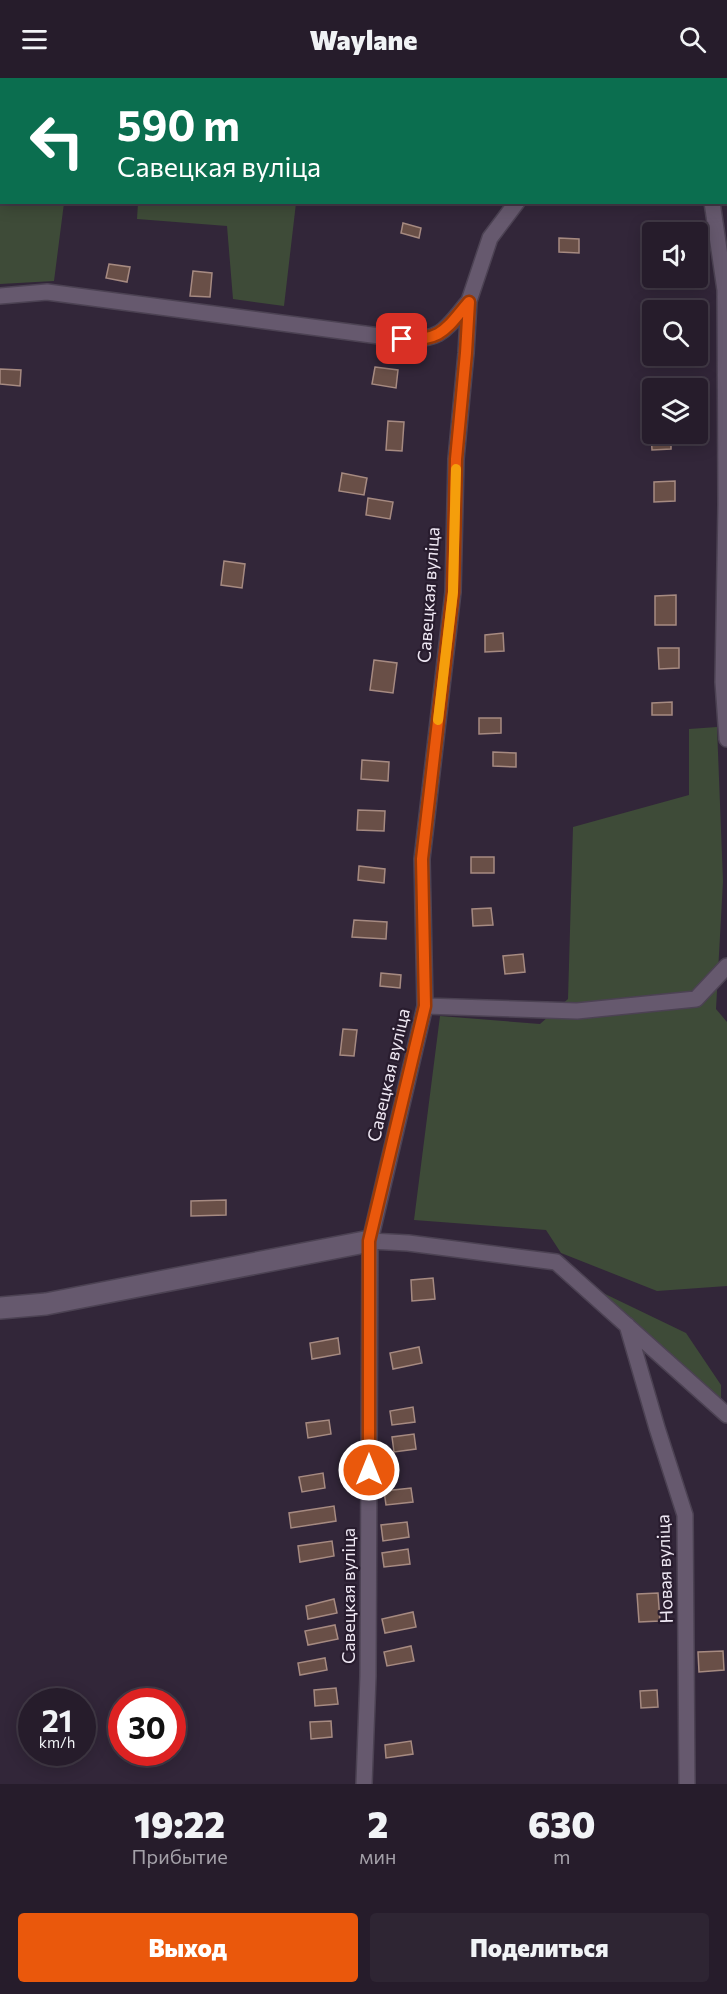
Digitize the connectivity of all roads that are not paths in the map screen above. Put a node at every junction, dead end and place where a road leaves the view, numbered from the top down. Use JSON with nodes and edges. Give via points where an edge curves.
{"nodes":[{"id":1,"x":516,"y":204,"type":"edge"},
{"id":2,"x":712,"y":204,"type":"edge"},
{"id":3,"x":0,"y":296,"type":"edge"},
{"id":4,"x":469,"y":302,"type":"junction"},
{"id":5,"x":726,"y":718,"type":"edge"},
{"id":6,"x":727,"y":739,"type":"edge"},
{"id":7,"x":727,"y":966,"type":"edge"},
{"id":8,"x":425,"y":1006,"type":"junction"},
{"id":9,"x":369,"y":1241,"type":"junction"},
{"id":10,"x":0,"y":1308,"type":"edge"},
{"id":11,"x":627,"y":1326,"type":"junction"},
{"id":12,"x":727,"y":1415,"type":"edge"},
{"id":13,"x":364,"y":1784,"type":"edge"},
{"id":14,"x":687,"y":1784,"type":"edge"}],
"edges":[{"from":1,"to":4,"type":"street","name":"Савецкая вуліца","via":[[490,238]]},
{"from":2,"to":5,"type":"street","via":[[725,290]]},
{"from":3,"to":4,"type":"street","name":"Савецкая вуліца","via":[[47,292],[423,340],[442,333]]},
{"from":4,"to":8,"type":"street","name":"Савецкая вуліца","via":[[456,459],[453,592],[422,859]]},
{"from":5,"to":6,"type":"street"},
{"from":7,"to":8,"type":"street","via":[[696,999],[577,1011]]},
{"from":8,"to":9,"type":"street","name":"Савецкая вуліца"},
{"from":9,"to":10,"type":"street","via":[[46,1304]]},
{"from":9,"to":11,"type":"street","via":[[556,1262]]},
{"from":9,"to":13,"type":"street","name":"Савецкая вуліца"},
{"from":11,"to":12,"type":"street"},
{"from":11,"to":14,"type":"street","name":"Новая вуліца","via":[[685,1515]]}]}
